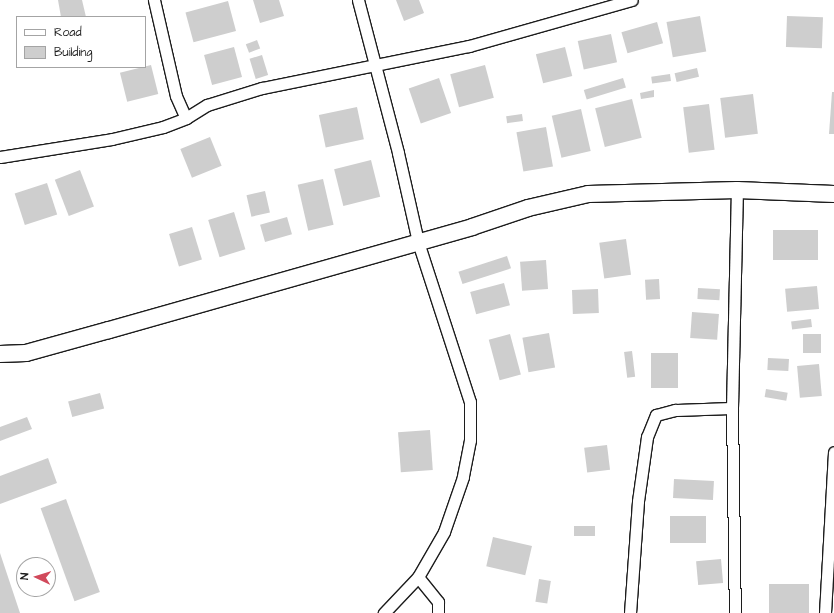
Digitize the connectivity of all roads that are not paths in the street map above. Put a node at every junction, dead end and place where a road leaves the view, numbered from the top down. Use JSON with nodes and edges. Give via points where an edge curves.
{"nodes":[{"id":1,"x":154,"y":0,"type":"edge"},
{"id":2,"x":358,"y":0,"type":"edge"},
{"id":3,"x":632,"y":0,"type":"edge"},
{"id":4,"x":375,"y":63,"type":"junction"},
{"id":5,"x":186,"y":118,"type":"junction"},
{"id":6,"x":0,"y":157,"type":"edge"},
{"id":7,"x":737,"y":190,"type":"junction"},
{"id":8,"x":834,"y":194,"type":"edge"},
{"id":9,"x":418,"y":242,"type":"junction"},
{"id":10,"x":0,"y":354,"type":"edge"},
{"id":11,"x":732,"y":408,"type":"junction"},
{"id":12,"x":834,"y":452,"type":"edge"},
{"id":13,"x":418,"y":577,"type":"junction"},
{"id":14,"x":384,"y":613,"type":"edge"},
{"id":15,"x":438,"y":613,"type":"edge"},
{"id":16,"x":630,"y":613,"type":"edge"},
{"id":17,"x":735,"y":613,"type":"edge"},
{"id":18,"x":825,"y":613,"type":"edge"}],
"edges":[{"from":1,"to":5,"type":"street","via":[[176,96]]},
{"from":2,"to":4,"type":"street"},
{"from":3,"to":4,"type":"street","via":[[469,46]]},
{"from":4,"to":5,"type":"street","via":[[262,88],[207,105]]},
{"from":4,"to":9,"type":"street"},
{"from":5,"to":6,"type":"street","via":[[163,127],[112,138]]},
{"from":7,"to":8,"type":"street"},
{"from":7,"to":9,"type":"street","via":[[588,194],[528,208]]},
{"from":7,"to":11,"type":"street"},
{"from":9,"to":10,"type":"street","via":[[109,330],[26,352]]},
{"from":9,"to":13,"type":"street","via":[[470,402],[470,432],[463,477],[444,532]]},
{"from":11,"to":16,"type":"street","via":[[675,410],[656,415],[647,437],[638,501]]},
{"from":11,"to":17,"type":"street"},
{"from":12,"to":18,"type":"street"},
{"from":13,"to":14,"type":"street"},
{"from":13,"to":15,"type":"street","via":[[438,602]]}]}
